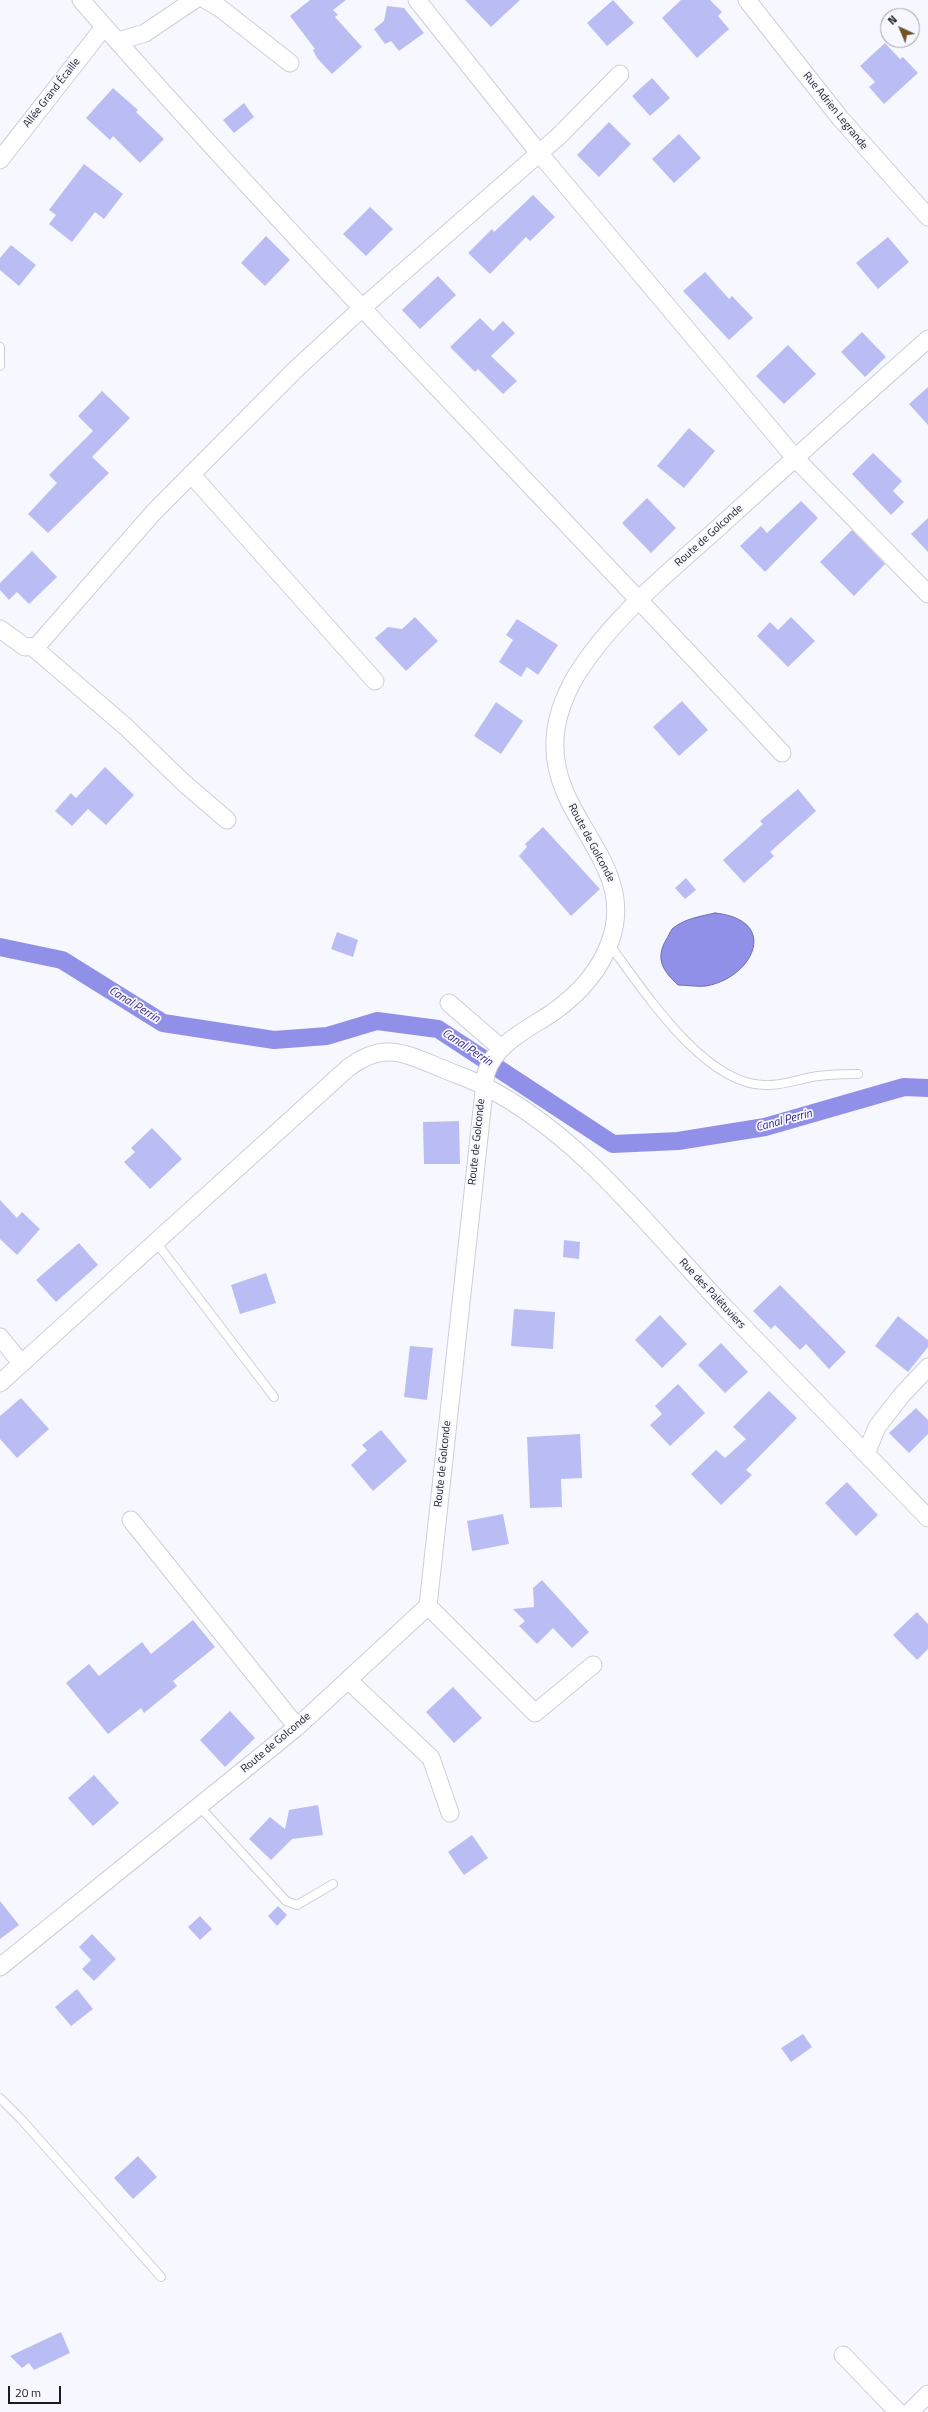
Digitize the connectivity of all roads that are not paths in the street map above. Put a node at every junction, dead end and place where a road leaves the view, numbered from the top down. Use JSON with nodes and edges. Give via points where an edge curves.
{"nodes":[{"id":1,"x":81,"y":0,"type":"edge"},
{"id":2,"x":194,"y":0,"type":"edge"},
{"id":3,"x":206,"y":0,"type":"edge"},
{"id":4,"x":417,"y":0,"type":"edge"},
{"id":5,"x":747,"y":0,"type":"edge"},
{"id":6,"x":104,"y":27,"type":"junction"},
{"id":7,"x":118,"y":41,"type":"junction"},
{"id":8,"x":290,"y":63,"type":"dead end"},
{"id":9,"x":620,"y":74,"type":"dead end"},
{"id":10,"x":539,"y":153,"type":"junction"},
{"id":11,"x":0,"y":160,"type":"edge"},
{"id":12,"x":928,"y":217,"type":"edge"},
{"id":13,"x":361,"y":309,"type":"junction"},
{"id":14,"x":928,"y":339,"type":"edge"},
{"id":15,"x":0,"y":347,"type":"edge"},
{"id":16,"x":0,"y":366,"type":"edge"},
{"id":17,"x":795,"y":458,"type":"junction"},
{"id":18,"x":191,"y":474,"type":"junction"},
{"id":19,"x":928,"y":594,"type":"edge"},
{"id":20,"x":639,"y":599,"type":"junction"},
{"id":21,"x":0,"y":629,"type":"edge"},
{"id":22,"x":34,"y":648,"type":"junction"},
{"id":23,"x":375,"y":681,"type":"dead end"},
{"id":24,"x":782,"y":753,"type":"dead end"},
{"id":25,"x":227,"y":820,"type":"dead end"},
{"id":26,"x":609,"y":944,"type":"junction"},
{"id":27,"x":449,"y":1003,"type":"dead end"},
{"id":28,"x":501,"y":1048,"type":"junction"},
{"id":29,"x":858,"y":1074,"type":"dead end"},
{"id":30,"x":483,"y":1086,"type":"junction"},
{"id":31,"x":155,"y":1241,"type":"junction"},
{"id":32,"x":0,"y":1337,"type":"edge"},
{"id":33,"x":21,"y":1363,"type":"junction"},
{"id":34,"x":928,"y":1367,"type":"edge"},
{"id":35,"x":0,"y":1383,"type":"edge"},
{"id":36,"x":274,"y":1397,"type":"dead end"},
{"id":37,"x":866,"y":1454,"type":"junction"},
{"id":38,"x":928,"y":1518,"type":"edge"},
{"id":39,"x":131,"y":1520,"type":"dead end"},
{"id":40,"x":428,"y":1606,"type":"junction"},
{"id":41,"x":593,"y":1664,"type":"dead end"},
{"id":42,"x":348,"y":1680,"type":"junction"},
{"id":43,"x":297,"y":1727,"type":"junction"},
{"id":44,"x":199,"y":1806,"type":"junction"},
{"id":45,"x":450,"y":1813,"type":"dead end"},
{"id":46,"x":333,"y":1884,"type":"dead end"},
{"id":47,"x":0,"y":1967,"type":"edge"},
{"id":48,"x":0,"y":2098,"type":"edge"},
{"id":49,"x":160,"y":2277,"type":"dead end"},
{"id":50,"x":843,"y":2355,"type":"dead end"},
{"id":51,"x":928,"y":2394,"type":"edge"},
{"id":52,"x":898,"y":2412,"type":"edge"},
{"id":53,"x":910,"y":2412,"type":"edge"}],
"edges":[{"from":1,"to":6,"type":"street"},
{"from":2,"to":7,"type":"street","via":[[145,33]]},
{"from":3,"to":8,"type":"street"},
{"from":4,"to":10,"type":"street"},
{"from":5,"to":12,"type":"street","name":"Rue Adrien Legrande","via":[[840,118]]},
{"from":6,"to":7,"type":"street"},
{"from":6,"to":11,"type":"street","name":"Allée Grand Écaille"},
{"from":7,"to":13,"type":"street"},
{"from":9,"to":10,"type":"street"},
{"from":10,"to":13,"type":"street"},
{"from":10,"to":17,"type":"street"},
{"from":13,"to":18,"type":"street","via":[[295,370]]},
{"from":13,"to":20,"type":"street"},
{"from":14,"to":17,"type":"street","name":"Route de Golconde"},
{"from":15,"to":16,"type":"lane"},
{"from":17,"to":19,"type":"street"},
{"from":17,"to":20,"type":"street","name":"Route de Golconde"},
{"from":18,"to":22,"type":"street","via":[[153,513],[52,631]]},
{"from":18,"to":23,"type":"street"},
{"from":20,"to":24,"type":"street"},
{"from":20,"to":26,"type":"street","name":"Route de Golconde","via":[[578,673],[560,710],[556,727],[556,768],[565,792],[605,866],[617,900],[616,919]]},
{"from":21,"to":22,"type":"street","via":[[25,647]]},
{"from":22,"to":25,"type":"street","via":[[121,722],[185,784]]},
{"from":26,"to":28,"type":"street","name":"Route de Golconde","via":[[591,977],[575,994]]},
{"from":26,"to":29,"type":"lane","via":[[676,1030],[711,1063],[727,1074],[765,1086],[833,1074]]},
{"from":27,"to":28,"type":"street"},
{"from":28,"to":30,"type":"street","name":"Route de Golconde","via":[[488,1065]]},
{"from":30,"to":31,"type":"street","name":"Rue des Palétuviers","via":[[400,1053],[378,1052],[367,1055],[336,1078]]},
{"from":30,"to":37,"type":"street","name":"Rue des Palétuviers","via":[[544,1126],[589,1164]]},
{"from":30,"to":40,"type":"street","name":"Route de Golconde"},
{"from":31,"to":33,"type":"street","name":"Rue des Palétuviers"},
{"from":31,"to":36,"type":"lane"},
{"from":32,"to":33,"type":"street"},
{"from":33,"to":35,"type":"street","name":"Rue des Palétuviers"},
{"from":34,"to":37,"type":"street","via":[[877,1427]]},
{"from":37,"to":38,"type":"street","name":"Rue des Palétuviers"},
{"from":39,"to":43,"type":"street"},
{"from":40,"to":41,"type":"street","via":[[535,1713]]},
{"from":40,"to":42,"type":"street","name":"Route de Golconde"},
{"from":42,"to":43,"type":"street","name":"Route de Golconde"},
{"from":42,"to":45,"type":"street","via":[[431,1758]]},
{"from":43,"to":44,"type":"street","name":"Route de Golconde"},
{"from":44,"to":46,"type":"lane","via":[[292,1905],[297,1905]]},
{"from":44,"to":47,"type":"street","name":"Route de Golconde"},
{"from":48,"to":49,"type":"lane"},
{"from":50,"to":52,"type":"street"},
{"from":51,"to":53,"type":"street"}]}
